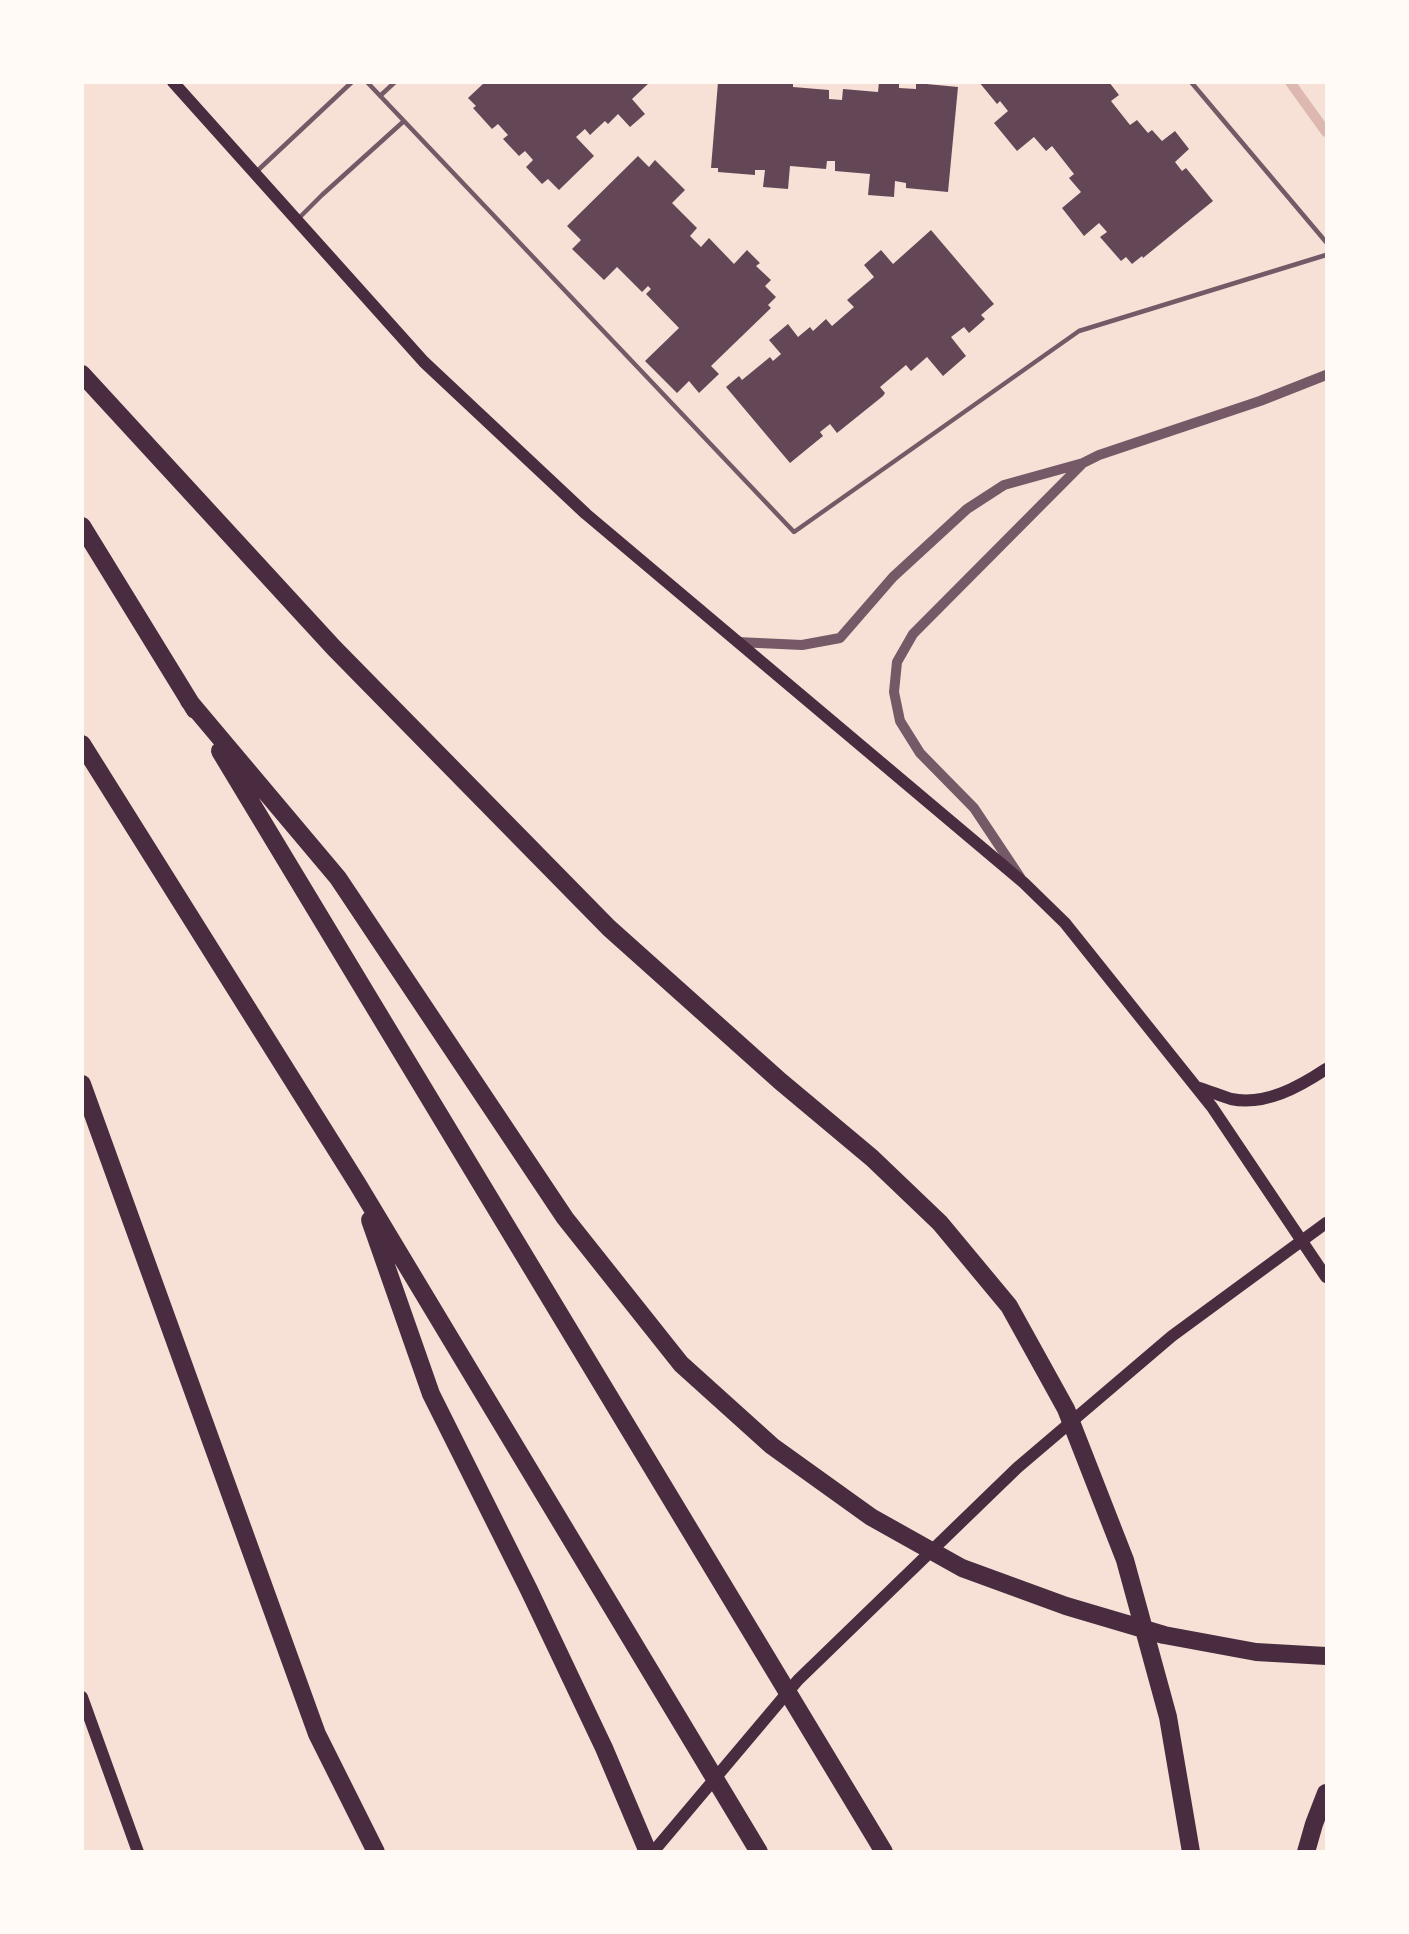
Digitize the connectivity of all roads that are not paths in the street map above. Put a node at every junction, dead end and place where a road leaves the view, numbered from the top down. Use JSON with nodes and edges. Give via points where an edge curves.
{"nodes":[{"id":1,"x":173,"y":82,"type":"edge"},
{"id":2,"x":352,"y":82,"type":"edge"},
{"id":3,"x":367,"y":82,"type":"edge"},
{"id":4,"x":395,"y":82,"type":"edge"},
{"id":5,"x":1191,"y":82,"type":"edge"},
{"id":6,"x":380,"y":96,"type":"junction"},
{"id":7,"x":404,"y":121,"type":"junction"},
{"id":8,"x":255,"y":173,"type":"junction"},
{"id":9,"x":296,"y":220,"type":"junction"},
{"id":10,"x":1326,"y":242,"type":"edge"},
{"id":11,"x":1326,"y":255,"type":"edge"},
{"id":12,"x":82,"y":374,"type":"edge"},
{"id":13,"x":1326,"y":375,"type":"edge"},
{"id":14,"x":1083,"y":463,"type":"junction"},
{"id":15,"x":82,"y":526,"type":"edge"},
{"id":16,"x":736,"y":642,"type":"junction"},
{"id":17,"x":189,"y":700,"type":"junction"},
{"id":18,"x":82,"y":744,"type":"edge"},
{"id":19,"x":1024,"y":883,"type":"junction"},
{"id":20,"x":1326,"y":1069,"type":"edge"},
{"id":21,"x":82,"y":1084,"type":"edge"},
{"id":22,"x":1195,"y":1086,"type":"junction"},
{"id":23,"x":357,"y":1183,"type":"junction"},
{"id":24,"x":1326,"y":1223,"type":"edge"},
{"id":25,"x":1326,"y":1277,"type":"edge"},
{"id":26,"x":1326,"y":1656,"type":"edge"},
{"id":27,"x":82,"y":1697,"type":"edge"},
{"id":28,"x":1326,"y":1793,"type":"edge"},
{"id":29,"x":138,"y":1851,"type":"edge"},
{"id":30,"x":376,"y":1851,"type":"edge"},
{"id":31,"x":651,"y":1851,"type":"edge"},
{"id":32,"x":759,"y":1851,"type":"edge"},
{"id":33,"x":884,"y":1851,"type":"edge"},
{"id":34,"x":1191,"y":1851,"type":"edge"},
{"id":35,"x":1306,"y":1851,"type":"edge"}],
"edges":[{"from":1,"to":8,"type":"main road"},
{"from":2,"to":8,"type":"lane"},
{"from":3,"to":6,"type":"lane"},
{"from":4,"to":6,"type":"lane"},
{"from":5,"to":10,"type":"lane"},
{"from":6,"to":7,"type":"lane"},
{"from":7,"to":9,"type":"lane"},
{"from":7,"to":11,"type":"lane","via":[[794,532],[1079,331]]},
{"from":8,"to":9,"type":"main road"},
{"from":9,"to":16,"type":"main road","via":[[424,362],[586,514]]},
{"from":12,"to":34,"type":"highway","via":[[334,648],[609,928],[872,1158],[940,1223],[1009,1306],[1066,1409],[1125,1560],[1168,1717]]},
{"from":13,"to":14,"type":"street"},
{"from":14,"to":16,"type":"street","via":[[1004,485],[967,509],[893,577],[840,638],[802,645]]},
{"from":14,"to":19,"type":"street","via":[[913,634],[897,662],[894,692],[900,721],[920,753],[974,808]]},
{"from":15,"to":17,"type":"highway"},
{"from":16,"to":19,"type":"main road"},
{"from":17,"to":26,"type":"highway","via":[[338,878],[565,1218],[681,1364],[772,1446],[871,1517],[962,1568],[1066,1606],[1164,1635],[1256,1652]]},
{"from":17,"to":33,"type":"highway"},
{"from":18,"to":23,"type":"highway"},
{"from":19,"to":22,"type":"main road","via":[[1065,923]]},
{"from":20,"to":22,"type":"main road","via":[[1265,1100],[1233,1099]]},
{"from":21,"to":30,"type":"highway","via":[[317,1734]]},
{"from":22,"to":25,"type":"main road"},
{"from":23,"to":31,"type":"highway","via":[[431,1394]]},
{"from":23,"to":32,"type":"highway"},
{"from":24,"to":31,"type":"main road","via":[[1172,1336],[1017,1468],[798,1680]]},
{"from":27,"to":29,"type":"main road"},
{"from":28,"to":35,"type":"highway"}]}
